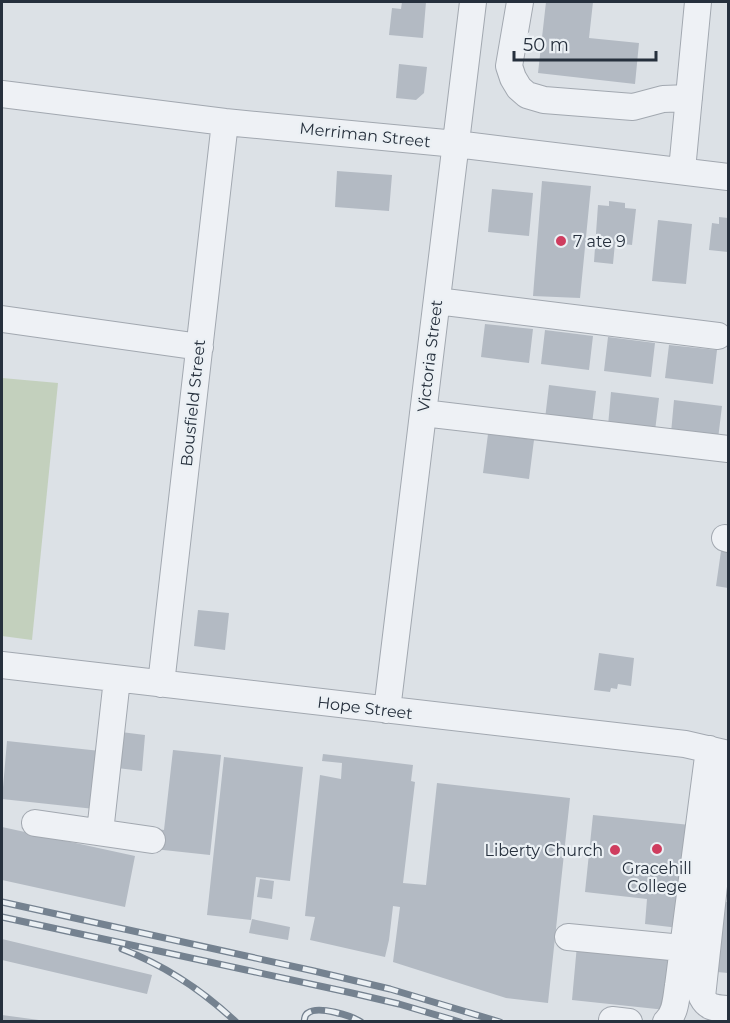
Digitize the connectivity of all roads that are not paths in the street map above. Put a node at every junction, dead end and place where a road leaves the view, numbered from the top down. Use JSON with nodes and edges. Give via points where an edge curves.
{"nodes":[{"id":1,"x":473,"y":2,"type":"edge"},
{"id":2,"x":520,"y":2,"type":"edge"},
{"id":3,"x":698,"y":2,"type":"edge"},
{"id":4,"x":2,"y":94,"type":"edge"},
{"id":5,"x":689,"y":98,"type":"junction"},
{"id":6,"x":225,"y":122,"type":"junction"},
{"id":7,"x":456,"y":144,"type":"junction"},
{"id":8,"x":682,"y":170,"type":"junction"},
{"id":9,"x":729,"y":177,"type":"edge"},
{"id":10,"x":437,"y":301,"type":"junction"},
{"id":11,"x":2,"y":319,"type":"edge"},
{"id":12,"x":718,"y":336,"type":"dead end"},
{"id":13,"x":200,"y":347,"type":"junction"},
{"id":14,"x":423,"y":413,"type":"junction"},
{"id":15,"x":729,"y":449,"type":"edge"},
{"id":16,"x":2,"y":665,"type":"edge"},
{"id":17,"x":117,"y":679,"type":"junction"},
{"id":18,"x":161,"y":684,"type":"junction"},
{"id":19,"x":387,"y":710,"type":"junction"},
{"id":20,"x":722,"y":753,"type":"edge"},
{"id":21,"x":35,"y":823,"type":"dead end"},
{"id":22,"x":100,"y":832,"type":"junction"},
{"id":23,"x":152,"y":840,"type":"dead end"},
{"id":24,"x":568,"y":938,"type":"dead end"},
{"id":25,"x":682,"y":948,"type":"junction"},
{"id":26,"x":729,"y":1009,"type":"edge"},
{"id":27,"x":666,"y":1022,"type":"edge"}],
"edges":[{"from":1,"to":7,"type":"street","name":"Victoria Street"},
{"from":2,"to":5,"type":"street","via":[[509,66],[519,88],[527,95],[544,100],[633,107],[663,99]]},
{"from":3,"to":5,"type":"street"},
{"from":4,"to":6,"type":"street","name":"Merriman Street"},
{"from":5,"to":8,"type":"street"},
{"from":6,"to":7,"type":"street","name":"Merriman Street"},
{"from":6,"to":13,"type":"street","name":"Bousfield Street"},
{"from":7,"to":8,"type":"street","name":"Merriman Street"},
{"from":7,"to":10,"type":"street","name":"Victoria Street"},
{"from":8,"to":9,"type":"street","name":"Merriman Street"},
{"from":10,"to":12,"type":"street"},
{"from":10,"to":14,"type":"street","name":"Victoria Street"},
{"from":11,"to":13,"type":"street"},
{"from":13,"to":18,"type":"street","name":"Bousfield Street"},
{"from":14,"to":15,"type":"street"},
{"from":14,"to":19,"type":"street","name":"Victoria Street"},
{"from":16,"to":17,"type":"street","name":"Hope Street"},
{"from":17,"to":18,"type":"street","name":"Hope Street"},
{"from":17,"to":22,"type":"street"},
{"from":18,"to":19,"type":"street","name":"Hope Street"},
{"from":19,"to":20,"type":"street","name":"Hope Street","via":[[685,744]]},
{"from":20,"to":25,"type":"street"},
{"from":20,"to":26,"type":"street","via":[[702,997],[711,1007]]},
{"from":21,"to":22,"type":"street"},
{"from":22,"to":23,"type":"street"},
{"from":24,"to":25,"type":"street"},
{"from":25,"to":27,"type":"street","via":[[674,1012]]}]}
